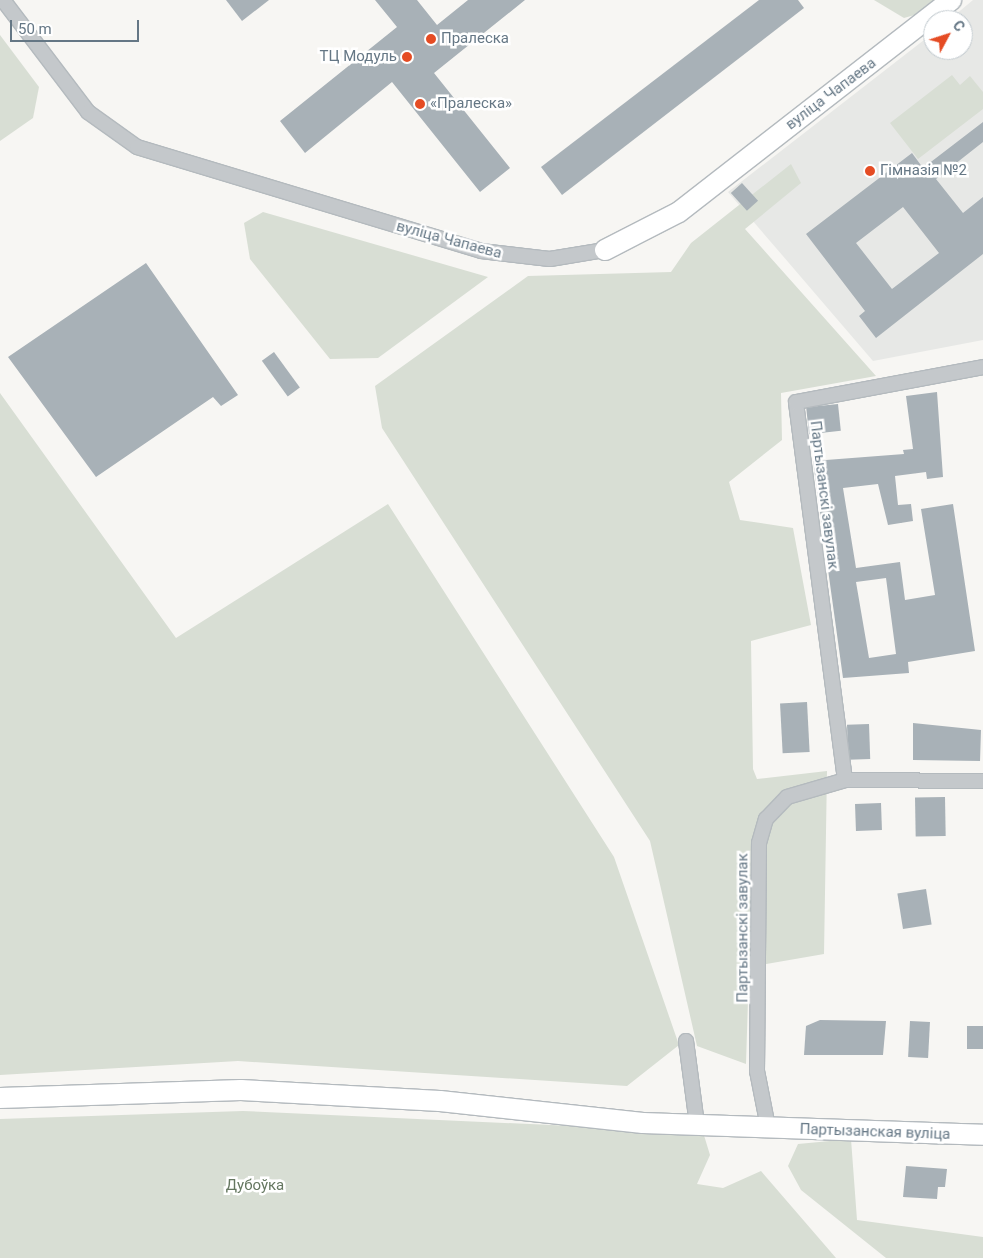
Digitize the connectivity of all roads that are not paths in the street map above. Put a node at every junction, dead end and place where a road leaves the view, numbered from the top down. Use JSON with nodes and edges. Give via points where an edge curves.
{"nodes":[{"id":1,"x":3,"y":0,"type":"edge"},
{"id":2,"x":951,"y":0,"type":"edge"},
{"id":3,"x":605,"y":250,"type":"joint"},
{"id":4,"x":983,"y":367,"type":"edge"},
{"id":5,"x":845,"y":780,"type":"junction"},
{"id":6,"x":983,"y":781,"type":"edge"},
{"id":7,"x":686,"y":1041,"type":"dead end"},
{"id":8,"x":0,"y":1098,"type":"edge"},
{"id":9,"x":697,"y":1124,"type":"junction"},
{"id":10,"x":768,"y":1127,"type":"junction"},
{"id":11,"x":983,"y":1135,"type":"edge"}],
"edges":[{"from":1,"to":3,"type":"street","name":"вуліца Чапаева","via":[[88,112],[137,147],[481,251],[550,259]]},
{"from":2,"to":3,"type":"main road","name":"вуліца Чапаева","via":[[679,212]]},
{"from":4,"to":5,"type":"street","name":"Партызанскі завулак","via":[[796,402]]},
{"from":5,"to":6,"type":"street","name":"Партызанскі завулак"},
{"from":5,"to":10,"type":"street","name":"Партызанскі завулак","via":[[787,797],[766,819],[759,843],[757,1071]]},
{"from":7,"to":9,"type":"street"},
{"from":8,"to":9,"type":"main road","name":"Партызанская вуліца","via":[[241,1090],[440,1101],[644,1123]]},
{"from":9,"to":10,"type":"main road","name":"Партызанская вуліца"},
{"from":10,"to":11,"type":"main road","name":"Партызанская вуліца"}]}
